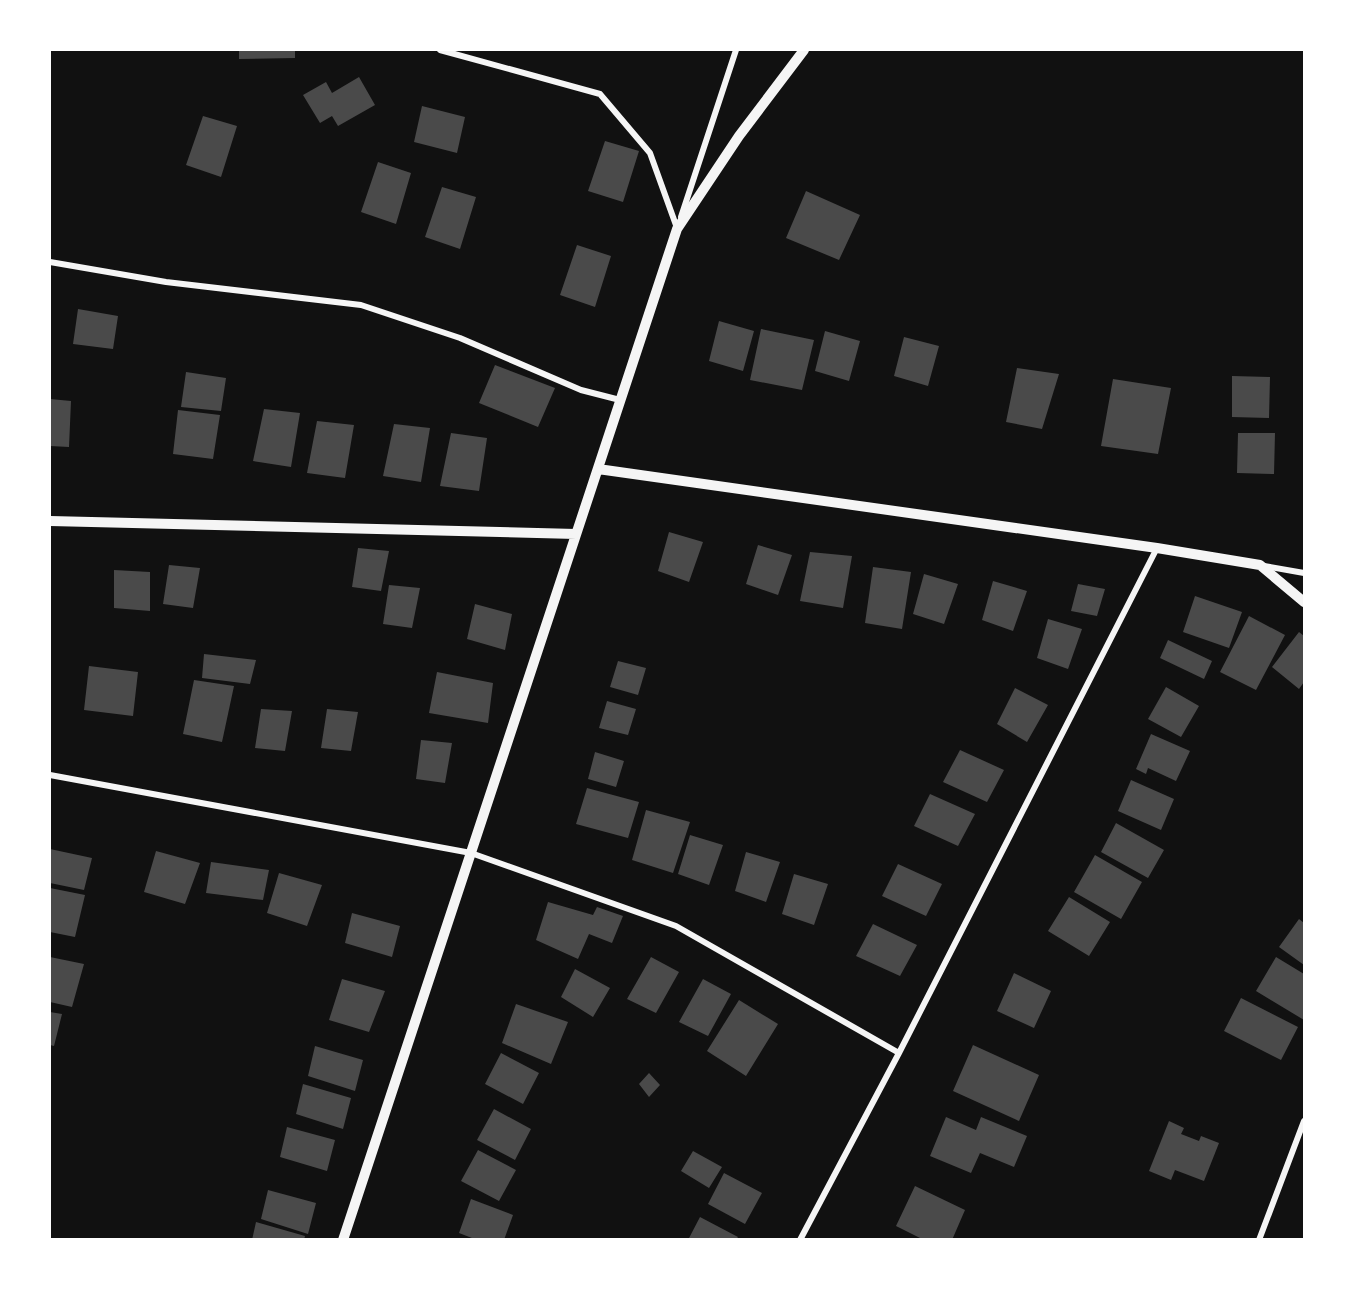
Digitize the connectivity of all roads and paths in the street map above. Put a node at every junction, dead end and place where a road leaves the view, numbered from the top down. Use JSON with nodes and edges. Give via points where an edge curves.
{"nodes":[{"id":1,"x":440,"y":50,"type":"edge"},
{"id":2,"x":736,"y":50,"type":"edge"},
{"id":3,"x":804,"y":50,"type":"edge"},
{"id":4,"x":677,"y":229,"type":"junction"},
{"id":5,"x":50,"y":262,"type":"edge"},
{"id":6,"x":620,"y":400,"type":"junction"},
{"id":7,"x":598,"y":469,"type":"junction"},
{"id":8,"x":50,"y":521,"type":"edge"},
{"id":9,"x":576,"y":534,"type":"junction"},
{"id":10,"x":1157,"y":548,"type":"junction"},
{"id":11,"x":1260,"y":565,"type":"junction"},
{"id":12,"x":1305,"y":573,"type":"edge"},
{"id":13,"x":1305,"y":602,"type":"edge"},
{"id":14,"x":50,"y":775,"type":"edge"},
{"id":15,"x":471,"y":853,"type":"junction"},
{"id":16,"x":899,"y":1053,"type":"junction"},
{"id":17,"x":1305,"y":1121,"type":"edge"},
{"id":18,"x":344,"y":1239,"type":"edge"},
{"id":19,"x":800,"y":1239,"type":"edge"},
{"id":20,"x":1259,"y":1239,"type":"edge"}],
"edges":[{"from":1,"to":4,"type":"street","via":[[600,94],[650,153]]},
{"from":2,"to":4,"type":"street"},
{"from":3,"to":4,"type":"street","via":[[739,136]]},
{"from":4,"to":6,"type":"street"},
{"from":5,"to":6,"type":"street","via":[[166,282],[361,305],[460,338],[581,390]]},
{"from":6,"to":7,"type":"street"},
{"from":7,"to":9,"type":"street"},
{"from":7,"to":10,"type":"street"},
{"from":8,"to":9,"type":"street"},
{"from":9,"to":15,"type":"street"},
{"from":10,"to":11,"type":"street"},
{"from":10,"to":16,"type":"street"},
{"from":11,"to":12,"type":"street"},
{"from":11,"to":13,"type":"street"},
{"from":14,"to":15,"type":"street"},
{"from":15,"to":16,"type":"street","via":[[676,926]]},
{"from":15,"to":18,"type":"street"},
{"from":16,"to":19,"type":"street"},
{"from":17,"to":20,"type":"street"}]}
